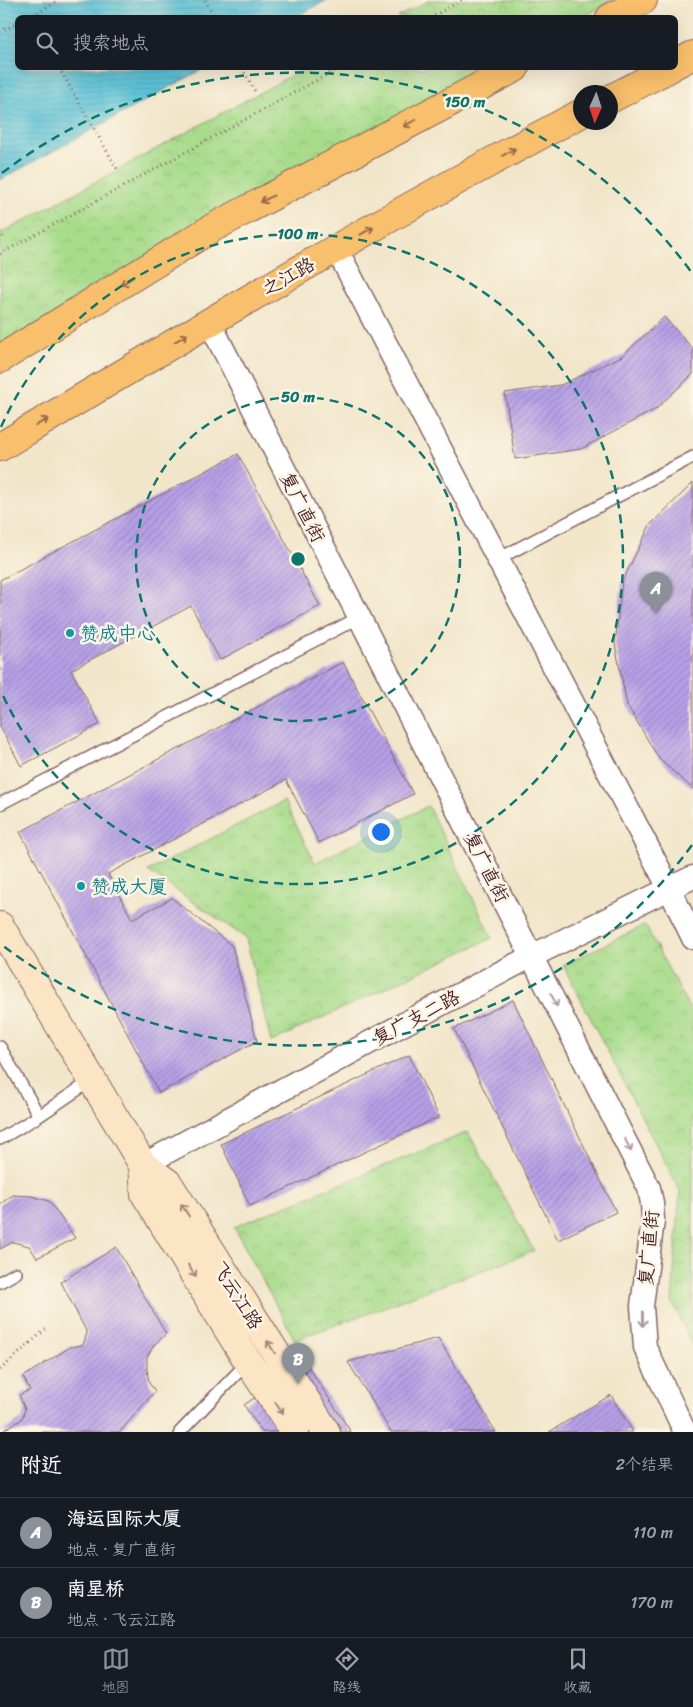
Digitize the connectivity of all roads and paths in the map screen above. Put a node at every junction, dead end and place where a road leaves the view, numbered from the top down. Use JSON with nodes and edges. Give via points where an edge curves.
{"nodes":[{"id":1,"x":59,"y":0,"type":"edge"},
{"id":2,"x":205,"y":0,"type":"edge"},
{"id":3,"x":462,"y":0,"type":"edge"},
{"id":4,"x":643,"y":0,"type":"edge"},
{"id":5,"x":33,"y":15,"type":"edge"},
{"id":6,"x":212,"y":15,"type":"edge"},
{"id":7,"x":435,"y":15,"type":"edge"},
{"id":8,"x":616,"y":15,"type":"edge"},
{"id":9,"x":15,"y":24,"type":"edge"},
{"id":10,"x":0,"y":32,"type":"edge"},
{"id":11,"x":693,"y":55,"type":"edge"},
{"id":12,"x":678,"y":63,"type":"edge"},
{"id":13,"x":60,"y":70,"type":"edge"},
{"id":14,"x":243,"y":70,"type":"edge"},
{"id":15,"x":335,"y":70,"type":"edge"},
{"id":16,"x":511,"y":70,"type":"edge"},
{"id":17,"x":666,"y":70,"type":"edge"},
{"id":18,"x":256,"y":93,"type":"dead end"},
{"id":19,"x":618,"y":95,"type":"edge"},
{"id":20,"x":573,"y":118,"type":"edge"},
{"id":21,"x":119,"y":172,"type":"dead end"},
{"id":22,"x":0,"y":232,"type":"edge"},
{"id":23,"x":3,"y":237,"type":"dead end"},
{"id":24,"x":336,"y":248,"type":"junction"},
{"id":25,"x":0,"y":254,"type":"edge"},
{"id":26,"x":208,"y":321,"type":"junction"},
{"id":27,"x":0,"y":359,"type":"edge"},
{"id":28,"x":0,"y":447,"type":"edge"},
{"id":29,"x":693,"y":457,"type":"edge"},
{"id":30,"x":498,"y":559,"type":"junction"},
{"id":31,"x":360,"y":617,"type":"junction"},
{"id":32,"x":0,"y":804,"type":"edge"},
{"id":33,"x":693,"y":877,"type":"edge"},
{"id":34,"x":669,"y":888,"type":"junction"},
{"id":35,"x":0,"y":926,"type":"edge"},
{"id":36,"x":693,"y":938,"type":"edge"},
{"id":37,"x":532,"y":956,"type":"junction"},
{"id":38,"x":0,"y":1047,"type":"edge"},
{"id":39,"x":92,"y":1080,"type":"junction"},
{"id":40,"x":39,"y":1116,"type":"junction"},
{"id":41,"x":0,"y":1139,"type":"edge"},
{"id":42,"x":143,"y":1165,"type":"junction"},
{"id":43,"x":16,"y":1273,"type":"dead end"},
{"id":44,"x":0,"y":1282,"type":"edge"},
{"id":45,"x":48,"y":1327,"type":"dead end"},
{"id":46,"x":248,"y":1362,"type":"junction"},
{"id":47,"x":0,"y":1370,"type":"edge"},
{"id":48,"x":180,"y":1432,"type":"edge"},
{"id":49,"x":295,"y":1432,"type":"edge"},
{"id":50,"x":326,"y":1432,"type":"edge"},
{"id":51,"x":685,"y":1432,"type":"edge"}],
"edges":[{"from":1,"to":5,"type":"path"},
{"from":2,"to":6,"type":"path"},
{"from":3,"to":7,"type":"path"},
{"from":4,"to":8,"type":"main road"},
{"from":9,"to":10,"type":"path"},
{"from":11,"to":12,"type":"main road"},
{"from":13,"to":21,"type":"path"},
{"from":14,"to":18,"type":"path"},
{"from":15,"to":25,"type":"path"},
{"from":16,"to":27,"type":"main road","one_way":true,"via":[[214,227]]},
{"from":17,"to":19,"type":"main road"},
{"from":24,"to":20,"type":"main road","name":"之江路","one_way":true},
{"from":22,"to":23,"type":"path"},
{"from":24,"to":26,"type":"main road","name":"之江路"},
{"from":24,"to":30,"type":"street"},
{"from":28,"to":26,"type":"main road","name":"之江路","one_way":true},
{"from":26,"to":31,"type":"street","name":"复广直街"},
{"from":29,"to":30,"type":"lane"},
{"from":30,"to":34,"type":"street"},
{"from":31,"to":32,"type":"lane"},
{"from":31,"to":37,"type":"street","name":"复广直街"},
{"from":33,"to":34,"type":"street","name":"复广支二路"},
{"from":34,"to":36,"type":"street"},
{"from":34,"to":37,"type":"street","name":"复广支二路"},
{"from":35,"to":39,"type":"street","name":"飞云江路"},
{"from":37,"to":42,"type":"street","name":"复广支二路"},
{"from":37,"to":51,"type":"street","name":"复广直街","one_way":true,"via":[[649,1188],[653,1220],[642,1306],[645,1347]]},
{"from":38,"to":40,"type":"lane"},
{"from":39,"to":40,"type":"lane"},
{"from":39,"to":42,"type":"street","name":"飞云江路"},
{"from":40,"to":41,"type":"lane"},
{"from":42,"to":46,"type":"street","name":"飞云江路","one_way":true,"via":[[145,1194]]},
{"from":50,"to":42,"type":"street","name":"飞云江路","one_way":true,"via":[[168,1183]]},
{"from":43,"to":44,"type":"lane"},
{"from":45,"to":47,"type":"path"},
{"from":46,"to":48,"type":"lane"},
{"from":46,"to":49,"type":"street","name":"飞云江路","one_way":true}]}
